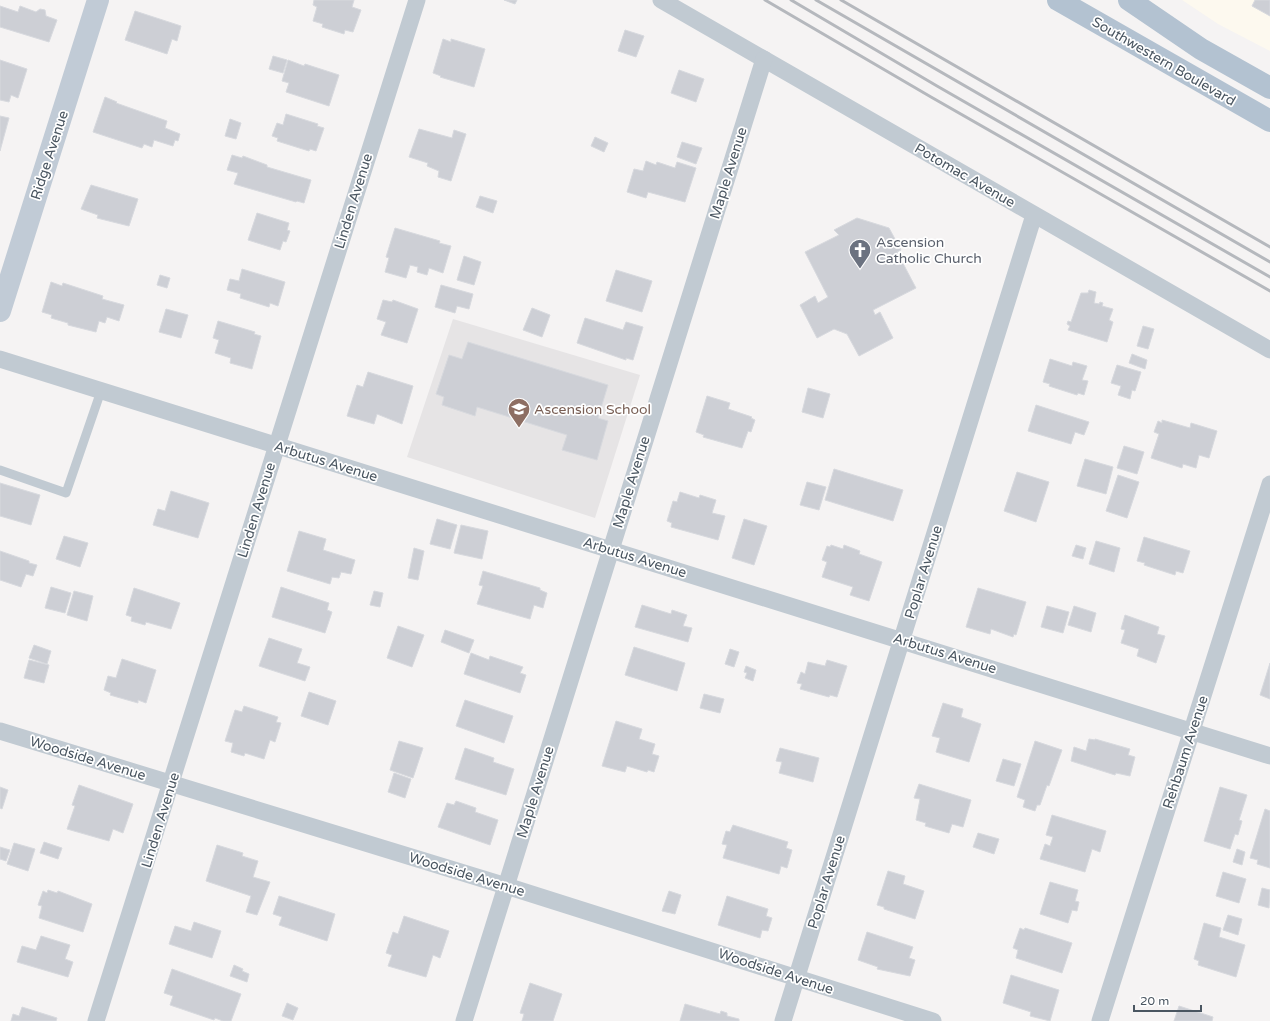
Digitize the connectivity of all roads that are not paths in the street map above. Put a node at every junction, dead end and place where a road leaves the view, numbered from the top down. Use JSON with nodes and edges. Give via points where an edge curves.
{"nodes":[{"id":1,"x":98,"y":0,"type":"edge"},
{"id":2,"x":416,"y":0,"type":"edge"},
{"id":3,"x":661,"y":0,"type":"edge"},
{"id":4,"x":1058,"y":0,"type":"edge"},
{"id":5,"x":1129,"y":0,"type":"edge"},
{"id":6,"x":764,"y":58,"type":"junction"},
{"id":7,"x":1270,"y":88,"type":"edge"},
{"id":8,"x":1270,"y":121,"type":"edge"},
{"id":9,"x":1034,"y":216,"type":"junction"},
{"id":10,"x":6,"y":268,"type":"edge"},
{"id":11,"x":0,"y":311,"type":"edge"},
{"id":12,"x":1270,"y":350,"type":"edge"},
{"id":13,"x":0,"y":359,"type":"edge"},
{"id":14,"x":101,"y":391,"type":"junction"},
{"id":15,"x":276,"y":446,"type":"junction"},
{"id":16,"x":0,"y":470,"type":"edge"},
{"id":17,"x":1270,"y":484,"type":"edge"},
{"id":18,"x":610,"y":549,"type":"junction"},
{"id":19,"x":902,"y":640,"type":"junction"},
{"id":20,"x":1192,"y":730,"type":"junction"},
{"id":21,"x":0,"y":731,"type":"edge"},
{"id":22,"x":1270,"y":756,"type":"edge"},
{"id":23,"x":171,"y":784,"type":"junction"},
{"id":24,"x":506,"y":886,"type":"junction"},
{"id":25,"x":796,"y":978,"type":"junction"},
{"id":26,"x":96,"y":1021,"type":"edge"},
{"id":27,"x":464,"y":1021,"type":"edge"},
{"id":28,"x":783,"y":1021,"type":"edge"},
{"id":29,"x":933,"y":1021,"type":"edge"},
{"id":30,"x":1100,"y":1021,"type":"edge"}],
"edges":[{"from":1,"to":10,"type":"street","name":"Ridge Avenue"},
{"from":2,"to":15,"type":"street","name":"Linden Avenue"},
{"from":3,"to":6,"type":"street","name":"Potomac Avenue"},
{"from":4,"to":8,"type":"main road","name":"Southwestern Boulevard"},
{"from":5,"to":7,"type":"main road","name":"Southwestern Boulevard","via":[[1201,49]]},
{"from":6,"to":9,"type":"street","name":"Potomac Avenue"},
{"from":6,"to":18,"type":"street","name":"Maple Avenue"},
{"from":9,"to":12,"type":"street","name":"Potomac Avenue"},
{"from":9,"to":19,"type":"street","name":"Poplar Avenue"},
{"from":10,"to":11,"type":"street","name":"Ridge Avenue"},
{"from":13,"to":14,"type":"street","name":"Arbutus Avenue"},
{"from":14,"to":15,"type":"street","name":"Arbutus Avenue"},
{"from":14,"to":16,"type":"lane","via":[[66,493]]},
{"from":15,"to":18,"type":"street","name":"Arbutus Avenue"},
{"from":15,"to":23,"type":"street","name":"Linden Avenue"},
{"from":17,"to":20,"type":"street","name":"Rehbaum Avenue"},
{"from":18,"to":19,"type":"street","name":"Arbutus Avenue"},
{"from":18,"to":24,"type":"street","name":"Maple Avenue"},
{"from":19,"to":20,"type":"street","name":"Arbutus Avenue"},
{"from":19,"to":25,"type":"street","name":"Poplar Avenue"},
{"from":20,"to":22,"type":"street","name":"Arbutus Avenue"},
{"from":20,"to":30,"type":"street","name":"Rehbaum Avenue"},
{"from":21,"to":23,"type":"street","name":"Woodside Avenue"},
{"from":23,"to":24,"type":"street","name":"Woodside Avenue"},
{"from":23,"to":26,"type":"street","name":"Linden Avenue"},
{"from":24,"to":25,"type":"street","name":"Woodside Avenue"},
{"from":24,"to":27,"type":"street","name":"Maple Avenue"},
{"from":25,"to":28,"type":"street","name":"Poplar Avenue"},
{"from":25,"to":29,"type":"street","name":"Woodside Avenue"}]}
